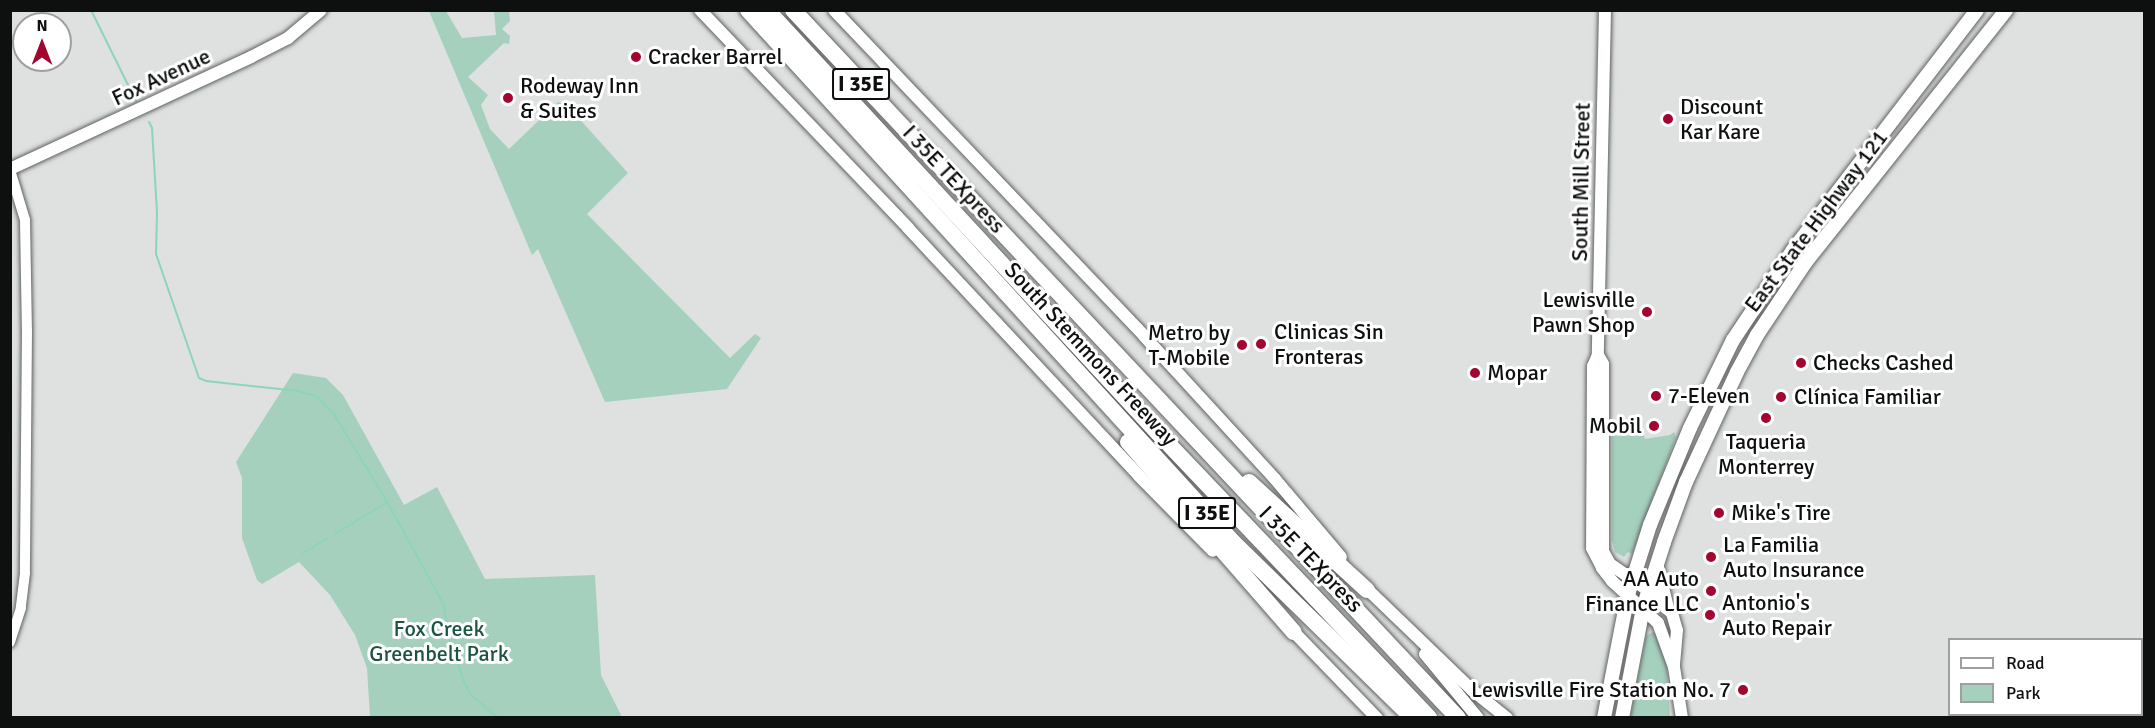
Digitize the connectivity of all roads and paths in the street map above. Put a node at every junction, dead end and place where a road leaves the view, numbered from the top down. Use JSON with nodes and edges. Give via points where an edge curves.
{"nodes":[{"id":1,"x":321,"y":10,"type":"edge"},
{"id":2,"x":700,"y":10,"type":"edge"},
{"id":3,"x":737,"y":10,"type":"edge"},
{"id":4,"x":748,"y":10,"type":"edge"},
{"id":5,"x":767,"y":10,"type":"edge"},
{"id":6,"x":793,"y":10,"type":"edge"},
{"id":7,"x":806,"y":10,"type":"edge"},
{"id":8,"x":834,"y":10,"type":"edge"},
{"id":9,"x":1605,"y":10,"type":"edge"},
{"id":10,"x":1977,"y":10,"type":"edge"},
{"id":11,"x":2006,"y":10,"type":"edge"},
{"id":12,"x":769,"y":32,"type":"junction"},
{"id":13,"x":1953,"y":41,"type":"junction"},
{"id":14,"x":1968,"y":58,"type":"junction"},
{"id":15,"x":930,"y":157,"type":"junction"},
{"id":16,"x":1857,"y":166,"type":"junction"},
{"id":17,"x":10,"y":170,"type":"edge"},
{"id":18,"x":1873,"y":179,"type":"junction"},
{"id":19,"x":1011,"y":300,"type":"junction"},
{"id":20,"x":1141,"y":382,"type":"junction"},
{"id":21,"x":1598,"y":421,"type":"junction"},
{"id":22,"x":1233,"y":510,"type":"junction"},
{"id":23,"x":1657,"y":565,"type":"junction"},
{"id":24,"x":1633,"y":579,"type":"junction"},
{"id":25,"x":1367,"y":590,"type":"junction"},
{"id":26,"x":1649,"y":591,"type":"junction"},
{"id":27,"x":1628,"y":595,"type":"junction"},
{"id":28,"x":1643,"y":608,"type":"junction"},
{"id":29,"x":1667,"y":608,"type":"junction"},
{"id":30,"x":1394,"y":616,"type":"junction"},
{"id":31,"x":1294,"y":632,"type":"junction"},
{"id":32,"x":10,"y":642,"type":"edge"},
{"id":33,"x":1674,"y":667,"type":"junction"},
{"id":34,"x":1366,"y":669,"type":"junction"},
{"id":35,"x":1376,"y":717,"type":"edge"},
{"id":36,"x":1413,"y":717,"type":"edge"},
{"id":37,"x":1430,"y":717,"type":"edge"},
{"id":38,"x":1458,"y":717,"type":"edge"},
{"id":39,"x":1478,"y":717,"type":"edge"},
{"id":40,"x":1508,"y":717,"type":"edge"},
{"id":41,"x":1604,"y":717,"type":"edge"},
{"id":42,"x":1622,"y":717,"type":"edge"},
{"id":43,"x":1682,"y":717,"type":"edge"}],
"edges":[{"from":1,"to":17,"type":"main road","name":"Fox Avenue","via":[[288,38]]},
{"from":2,"to":31,"type":"main road","via":[[1139,476]]},
{"from":3,"to":12,"type":"highway"},
{"from":4,"to":12,"type":"highway","name":"South Stemmons Freeway","number":"I 35E"},
{"from":5,"to":22,"type":"highway","name":"I 35E TEXpress"},
{"from":6,"to":15,"type":"highway","name":"South Stemmons Freeway","number":"I 35E"},
{"from":7,"to":15,"type":"highway"},
{"from":8,"to":25,"type":"main road","via":[[1021,204],[1275,479]]},
{"from":9,"to":21,"type":"main road","name":"South Mill Street","via":[[1598,355],[1603,364]]},
{"from":10,"to":13,"type":"main road","name":"East State Highway 121"},
{"from":11,"to":14,"type":"main road","name":"East State Highway 121"},
{"from":12,"to":19,"type":"highway","name":"South Stemmons Freeway","number":"I 35E"},
{"from":13,"to":14,"type":"main road"},
{"from":13,"to":16,"type":"main road","name":"East State Highway 121"},
{"from":14,"to":18,"type":"main road","name":"East State Highway 121"},
{"from":15,"to":20,"type":"highway","name":"South Stemmons Freeway","number":"I 35E"},
{"from":16,"to":18,"type":"main road"},
{"from":16,"to":24,"type":"main road","name":"East State Highway 121","via":[[1770,282],[1733,340],[1669,474]]},
{"from":17,"to":32,"type":"street","via":[[25,220],[27,330],[25,573],[21,608]]},
{"from":18,"to":23,"type":"main road","name":"East State Highway 121","via":[[1805,263],[1757,335],[1686,482]]},
{"from":19,"to":31,"type":"highway","via":[[1163,485]]},
{"from":19,"to":34,"type":"highway","name":"South Stemmons Freeway","number":"I 35E","via":[[1234,543]]},
{"from":20,"to":25,"type":"highway"},
{"from":20,"to":38,"type":"highway","name":"South Stemmons Freeway","number":"I 35E"},
{"from":21,"to":24,"type":"main road","name":"South Mill Street","via":[[1603,551],[1610,564]]},
{"from":21,"to":27,"type":"main road","name":"South Mill Street","via":[[1592,548],[1602,568]]},
{"from":22,"to":34,"type":"highway","via":[[1354,643]]},
{"from":22,"to":37,"type":"highway","name":"I 35E TEXpress"},
{"from":23,"to":26,"type":"main road","name":"East State Highway 121"},
{"from":23,"to":29,"type":"main road"},
{"from":24,"to":26,"type":"main road","name":"South Mill Street"},
{"from":24,"to":27,"type":"main road","name":"East State Highway 121"},
{"from":25,"to":30,"type":"main road"},
{"from":26,"to":28,"type":"main road","name":"East State Highway 121"},
{"from":26,"to":29,"type":"main road","name":"South Mill Street"},
{"from":27,"to":28,"type":"main road","name":"South Mill Street"},
{"from":27,"to":41,"type":"main road","name":"East State Highway 121"},
{"from":28,"to":33,"type":"main road","name":"South Mill Street","via":[[1658,622]]},
{"from":28,"to":42,"type":"main road","name":"East State Highway 121"},
{"from":29,"to":33,"type":"main road","via":[[1677,630]]},
{"from":30,"to":39,"type":"main road"},
{"from":30,"to":40,"type":"main road","via":[[1472,690]]},
{"from":31,"to":35,"type":"main road"},
{"from":33,"to":43,"type":"main road"},
{"from":34,"to":36,"type":"highway","name":"South Stemmons Freeway","number":"I 35E"}]}
